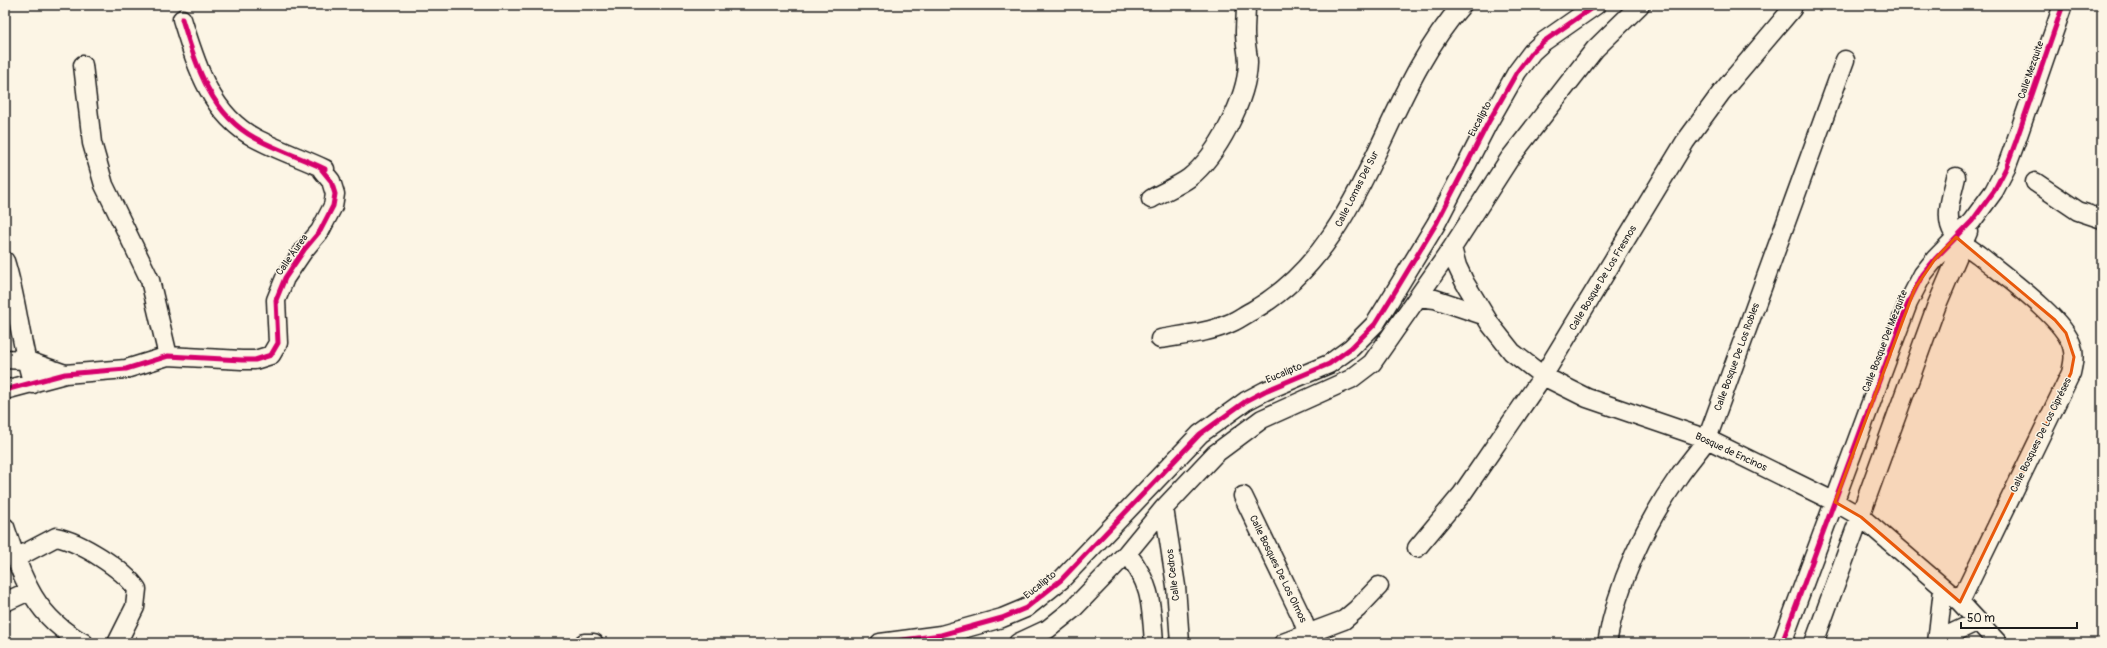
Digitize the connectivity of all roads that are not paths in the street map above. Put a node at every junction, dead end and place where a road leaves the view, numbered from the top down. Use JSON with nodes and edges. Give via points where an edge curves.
{"nodes":[{"id":1,"x":1246,"y":5,"type":"edge"},
{"id":2,"x":1462,"y":5,"type":"edge"},
{"id":3,"x":1596,"y":5,"type":"edge"},
{"id":4,"x":1640,"y":5,"type":"edge"},
{"id":5,"x":2063,"y":5,"type":"edge"},
{"id":6,"x":1792,"y":9,"type":"dead end"},
{"id":7,"x":182,"y":19,"type":"dead end"},
{"id":8,"x":1845,"y":60,"type":"dead end"},
{"id":9,"x":83,"y":65,"type":"dead end"},
{"id":10,"x":2016,"y":141,"type":"joint"},
{"id":11,"x":1956,"y":176,"type":"dead end"},
{"id":12,"x":2035,"y":182,"type":"dead end"},
{"id":13,"x":1151,"y":199,"type":"dead end"},
{"id":14,"x":2102,"y":219,"type":"edge"},
{"id":15,"x":1960,"y":240,"type":"junction"},
{"id":16,"x":1452,"y":248,"type":"junction"},
{"id":17,"x":5,"y":261,"type":"edge"},
{"id":18,"x":1418,"y":297,"type":"junction"},
{"id":19,"x":1483,"y":315,"type":"junction"},
{"id":20,"x":1160,"y":339,"type":"dead end"},
{"id":21,"x":168,"y":356,"type":"junction"},
{"id":22,"x":5,"y":359,"type":"edge"},
{"id":23,"x":25,"y":360,"type":"junction"},
{"id":24,"x":64,"y":374,"type":"junction"},
{"id":25,"x":1543,"y":376,"type":"junction"},
{"id":26,"x":33,"y":384,"type":"junction"},
{"id":27,"x":5,"y":390,"type":"edge"},
{"id":28,"x":1707,"y":439,"type":"junction"},
{"id":29,"x":1243,"y":496,"type":"dead end"},
{"id":30,"x":1835,"y":502,"type":"junction"},
{"id":31,"x":1164,"y":508,"type":"junction"},
{"id":32,"x":1861,"y":517,"type":"junction"},
{"id":33,"x":5,"y":527,"type":"edge"},
{"id":34,"x":1417,"y":548,"type":"dead end"},
{"id":35,"x":1127,"y":553,"type":"junction"},
{"id":36,"x":16,"y":558,"type":"junction"},
{"id":37,"x":1176,"y":586,"type":"junction"},
{"id":38,"x":1379,"y":586,"type":"dead end"},
{"id":39,"x":1943,"y":589,"type":"junction"},
{"id":40,"x":29,"y":591,"type":"junction"},
{"id":41,"x":1149,"y":593,"type":"junction"},
{"id":42,"x":5,"y":602,"type":"edge"},
{"id":43,"x":1960,"y":602,"type":"junction"},
{"id":44,"x":1978,"y":621,"type":"junction"},
{"id":45,"x":1309,"y":638,"type":"edge"},
{"id":46,"x":1937,"y":642,"type":"edge"},
{"id":47,"x":84,"y":643,"type":"edge"},
{"id":48,"x":117,"y":643,"type":"edge"},
{"id":49,"x":584,"y":643,"type":"edge"},
{"id":50,"x":594,"y":643,"type":"edge"},
{"id":51,"x":880,"y":643,"type":"edge"},
{"id":52,"x":1018,"y":643,"type":"edge"},
{"id":53,"x":1154,"y":643,"type":"edge"},
{"id":54,"x":1180,"y":643,"type":"edge"},
{"id":55,"x":1283,"y":643,"type":"edge"},
{"id":56,"x":1607,"y":643,"type":"edge"},
{"id":57,"x":1782,"y":643,"type":"edge"},
{"id":58,"x":1814,"y":643,"type":"edge"},
{"id":59,"x":1998,"y":643,"type":"edge"}],
"edges":[{"from":1,"to":13,"type":"street","via":[[1248,63],[1245,87],[1236,110],[1217,147],[1203,164],[1188,178]]},
{"from":2,"to":20,"type":"street","name":"Calle Lomas Del Sur","via":[[1431,45],[1344,218],[1317,256],[1293,282],[1265,304],[1229,324]]},
{"from":3,"to":51,"type":"street","name":"Eucalipto","via":[[1543,42],[1517,72],[1436,224],[1375,324],[1352,348],[1329,364],[1246,401],[1200,434],[1061,580],[1026,608],[1002,618],[940,635]]},
{"from":4,"to":16,"type":"street","via":[[1595,49],[1549,106],[1510,158]]},
{"from":5,"to":10,"type":"street","name":"Calle Mezquite"},
{"from":6,"to":25,"type":"street","name":"Calle Bosque De Los Fresnos","via":[[1721,94],[1685,142]]},
{"from":7,"to":21,"type":"street","name":"Calle Áurea","via":[[204,83],[224,114],[253,137],[324,169],[322,170],[331,181],[335,194],[333,206],[320,231],[285,278],[276,300],[278,343],[270,355],[255,360]]},
{"from":8,"to":28,"type":"street","name":"Calle Bosque De Los Robles"},
{"from":9,"to":21,"type":"street","via":[[92,143],[104,185],[150,280]]},
{"from":10,"to":15,"type":"street","name":"Calle Bosque Del Mezquite","via":[[1994,191]]},
{"from":11,"to":15,"type":"street","via":[[1949,218]]},
{"from":12,"to":14,"type":"street","via":[[2078,211]]},
{"from":15,"to":30,"type":"street","name":"Calle Bosque Del Mezquite","via":[[1934,259],[1915,288]]},
{"from":15,"to":32,"type":"street","name":"Calle Bosque Del Mezquite"},
{"from":15,"to":43,"type":"street","name":"Calle Bosques De Los Cipréses","via":[[2055,320],[2066,333],[2074,357],[2071,373]]},
{"from":16,"to":18,"type":"street"},
{"from":16,"to":19,"type":"street","name":"Bosque de Encinos","via":[[1457,266]]},
{"from":17,"to":23,"type":"street","via":[[13,286]]},
{"from":18,"to":19,"type":"street","via":[[1440,301]]},
{"from":18,"to":31,"type":"street","via":[[1372,363],[1351,379],[1262,419],[1215,454]]},
{"from":19,"to":25,"type":"street","name":"Bosque de Encinos","via":[[1512,352]]},
{"from":21,"to":24,"type":"street","name":"Calle Áurea","via":[[126,369]]},
{"from":22,"to":23,"type":"street","name":"Calle Áurea"},
{"from":23,"to":24,"type":"street","name":"Calle Áurea"},
{"from":23,"to":26,"type":"street"},
{"from":24,"to":26,"type":"street","name":"Calle Áurea"},
{"from":25,"to":28,"type":"street","name":"Bosque de Encinos","via":[[1587,398]]},
{"from":25,"to":34,"type":"street","name":"Calle Bosque De Los Fresnos","via":[[1462,494]]},
{"from":26,"to":27,"type":"street","name":"Calle Áurea"},
{"from":28,"to":30,"type":"street","name":"Bosque de Encinos"},
{"from":28,"to":56,"type":"street","name":"Calle Bosque De Los Robles","via":[[1659,508],[1639,546],[1622,588]]},
{"from":29,"to":45,"type":"street","name":"Calle Bosques De Los Olmos"},
{"from":30,"to":32,"type":"street","name":"Bosque de Encinos"},
{"from":30,"to":57,"type":"street","name":"Calle Bosque Del Mezquite"},
{"from":31,"to":35,"type":"street"},
{"from":31,"to":37,"type":"street","name":"Calle Cedros"},
{"from":32,"to":39,"type":"street","name":"Bosque de Encinos"},
{"from":32,"to":58,"type":"street","name":"Calle Bosque Del Mezquite"},
{"from":33,"to":36,"type":"street"},
{"from":35,"to":41,"type":"street","via":[[1140,569]]},
{"from":35,"to":52,"type":"street","via":[[1061,619],[1048,629]]},
{"from":36,"to":40,"type":"street"},
{"from":36,"to":48,"type":"street","via":[[56,537],[78,543],[129,578],[137,589],[135,607]]},
{"from":37,"to":41,"type":"street"},
{"from":37,"to":54,"type":"street","name":"Calle Cedros"},
{"from":38,"to":45,"type":"street","via":[[1344,620]]},
{"from":39,"to":43,"type":"street","name":"Bosque de Encinos"},
{"from":39,"to":46,"type":"street"},
{"from":40,"to":42,"type":"street"},
{"from":40,"to":47,"type":"street","via":[[60,628]]},
{"from":41,"to":53,"type":"street"},
{"from":43,"to":44,"type":"street","name":"Bosque de Encinos"},
{"from":44,"to":46,"type":"street"},
{"from":44,"to":59,"type":"street","name":"Bosque de Encinos"},
{"from":45,"to":55,"type":"street"},
{"from":49,"to":50,"type":"street"}]}
